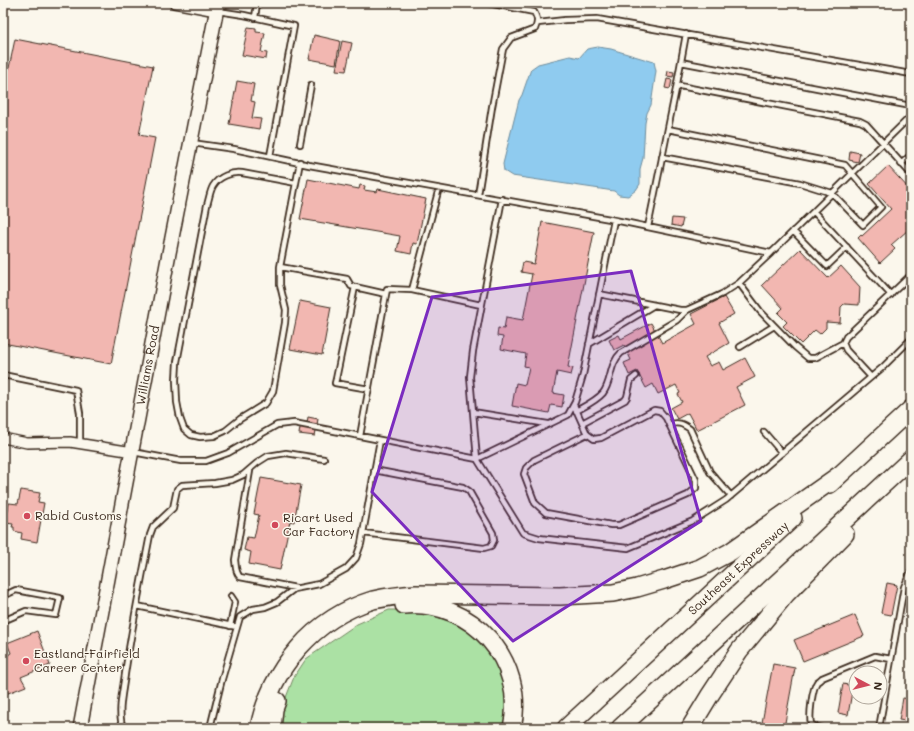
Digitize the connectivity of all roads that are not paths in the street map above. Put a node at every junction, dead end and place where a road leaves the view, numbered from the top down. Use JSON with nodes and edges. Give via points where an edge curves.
{"nodes":[{"id":1,"x":174,"y":3,"type":"edge"},
{"id":2,"x":257,"y":3,"type":"edge"},
{"id":3,"x":488,"y":3,"type":"edge"},
{"id":4,"x":217,"y":7,"type":"edge"},
{"id":5,"x":255,"y":18,"type":"junction"},
{"id":6,"x":538,"y":23,"type":"junction"},
{"id":7,"x":686,"y":34,"type":"junction"},
{"id":8,"x":681,"y":62,"type":"junction"},
{"id":9,"x":911,"y":74,"type":"edge"},
{"id":10,"x":311,"y":85,"type":"dead end"},
{"id":11,"x":676,"y":88,"type":"junction"},
{"id":12,"x":911,"y":106,"type":"edge"},
{"id":13,"x":911,"y":116,"type":"edge"},
{"id":14,"x":668,"y":129,"type":"junction"},
{"id":15,"x":190,"y":143,"type":"junction"},
{"id":16,"x":300,"y":144,"type":"dead end"},
{"id":17,"x":883,"y":144,"type":"junction"},
{"id":18,"x":911,"y":155,"type":"edge"},
{"id":19,"x":270,"y":156,"type":"junction"},
{"id":20,"x":662,"y":157,"type":"junction"},
{"id":21,"x":300,"y":162,"type":"junction"},
{"id":22,"x":902,"y":164,"type":"junction"},
{"id":23,"x":853,"y":174,"type":"junction"},
{"id":24,"x":911,"y":174,"type":"edge"},
{"id":25,"x":296,"y":183,"type":"junction"},
{"id":26,"x":439,"y":188,"type":"junction"},
{"id":27,"x":832,"y":193,"type":"junction"},
{"id":28,"x":478,"y":195,"type":"junction"},
{"id":29,"x":502,"y":199,"type":"junction"},
{"id":30,"x":814,"y":212,"type":"junction"},
{"id":31,"x":614,"y":220,"type":"junction"},
{"id":32,"x":648,"y":227,"type":"junction"},
{"id":33,"x":793,"y":232,"type":"junction"},
{"id":34,"x":847,"y":247,"type":"junction"},
{"id":35,"x":771,"y":253,"type":"junction"},
{"id":36,"x":280,"y":267,"type":"junction"},
{"id":37,"x":911,"y":275,"type":"edge"},
{"id":38,"x":739,"y":283,"type":"junction"},
{"id":39,"x":355,"y":287,"type":"junction"},
{"id":40,"x":412,"y":290,"type":"junction"},
{"id":41,"x":386,"y":294,"type":"junction"},
{"id":42,"x":599,"y":294,"type":"junction"},
{"id":43,"x":891,"y":295,"type":"junction"},
{"id":44,"x":481,"y":305,"type":"junction"},
{"id":45,"x":654,"y":305,"type":"junction"},
{"id":46,"x":687,"y":310,"type":"junction"},
{"id":47,"x":774,"y":326,"type":"junction"},
{"id":48,"x":911,"y":339,"type":"edge"},
{"id":49,"x":843,"y":342,"type":"junction"},
{"id":50,"x":589,"y":344,"type":"junction"},
{"id":51,"x":740,"y":347,"type":"dead end"},
{"id":52,"x":3,"y":375,"type":"edge"},
{"id":53,"x":636,"y":376,"type":"dead end"},
{"id":54,"x":871,"y":377,"type":"junction"},
{"id":55,"x":369,"y":389,"type":"junction"},
{"id":56,"x":574,"y":405,"type":"junction"},
{"id":57,"x":911,"y":409,"type":"edge"},
{"id":58,"x":576,"y":411,"type":"junction"},
{"id":59,"x":473,"y":412,"type":"junction"},
{"id":60,"x":582,"y":423,"type":"junction"},
{"id":61,"x":549,"y":424,"type":"junction"},
{"id":62,"x":669,"y":425,"type":"junction"},
{"id":63,"x":764,"y":432,"type":"dead end"},
{"id":64,"x":587,"y":434,"type":"junction"},
{"id":65,"x":360,"y":436,"type":"junction"},
{"id":66,"x":3,"y":438,"type":"edge"},
{"id":67,"x":380,"y":440,"type":"junction"},
{"id":68,"x":80,"y":443,"type":"junction"},
{"id":69,"x":133,"y":452,"type":"junction"},
{"id":70,"x":782,"y":453,"type":"junction"},
{"id":71,"x":324,"y":459,"type":"dead end"},
{"id":72,"x":477,"y":459,"type":"junction"},
{"id":73,"x":906,"y":463,"type":"edge"},
{"id":74,"x":374,"y":470,"type":"junction"},
{"id":75,"x":250,"y":471,"type":"junction"},
{"id":76,"x":838,"y":476,"type":"junction"},
{"id":77,"x":731,"y":496,"type":"junction"},
{"id":78,"x":363,"y":533,"type":"junction"},
{"id":79,"x":911,"y":571,"type":"edge"},
{"id":80,"x":296,"y":588,"type":"junction"},
{"id":81,"x":3,"y":596,"type":"edge"},
{"id":82,"x":231,"y":596,"type":"dead end"},
{"id":83,"x":137,"y":606,"type":"junction"},
{"id":84,"x":3,"y":622,"type":"edge"},
{"id":85,"x":230,"y":626,"type":"junction"},
{"id":86,"x":237,"y":627,"type":"junction"},
{"id":87,"x":891,"y":659,"type":"junction"},
{"id":88,"x":80,"y":728,"type":"edge"},
{"id":89,"x":123,"y":728,"type":"edge"},
{"id":90,"x":210,"y":728,"type":"edge"},
{"id":91,"x":259,"y":728,"type":"edge"},
{"id":92,"x":272,"y":728,"type":"edge"},
{"id":93,"x":512,"y":728,"type":"edge"},
{"id":94,"x":566,"y":728,"type":"edge"},
{"id":95,"x":620,"y":728,"type":"edge"},
{"id":96,"x":690,"y":728,"type":"edge"},
{"id":97,"x":821,"y":728,"type":"edge"},
{"id":98,"x":879,"y":728,"type":"edge"}],
"edges":[{"from":1,"to":4,"type":"street"},
{"from":2,"to":5,"type":"lane"},
{"from":3,"to":6,"type":"lane","via":[[534,12]]},
{"from":4,"to":5,"type":"lane"},
{"from":4,"to":15,"type":"main road","name":"Williams Road"},
{"from":5,"to":19,"type":"lane","via":[[294,26]]},
{"from":6,"to":7,"type":"lane","via":[[597,19]]},
{"from":6,"to":28,"type":"lane","via":[[535,29],[511,38],[503,50]]},
{"from":7,"to":8,"type":"lane"},
{"from":7,"to":9,"type":"lane"},
{"from":8,"to":11,"type":"lane"},
{"from":8,"to":12,"type":"lane"},
{"from":10,"to":16,"type":"lane"},
{"from":11,"to":14,"type":"lane"},
{"from":11,"to":17,"type":"lane","via":[[680,86],[860,121],[866,124]]},
{"from":13,"to":17,"type":"lane"},
{"from":14,"to":20,"type":"lane"},
{"from":14,"to":23,"type":"lane","via":[[845,165]]},
{"from":15,"to":19,"type":"lane"},
{"from":15,"to":69,"type":"main road","name":"Williams Road"},
{"from":17,"to":22,"type":"lane"},
{"from":17,"to":23,"type":"lane"},
{"from":18,"to":22,"type":"lane"},
{"from":19,"to":21,"type":"lane"},
{"from":20,"to":27,"type":"lane","via":[[800,183]]},
{"from":20,"to":32,"type":"lane"},
{"from":21,"to":25,"type":"lane"},
{"from":21,"to":26,"type":"lane"},
{"from":22,"to":24,"type":"lane"},
{"from":23,"to":27,"type":"lane"},
{"from":23,"to":27,"type":"lane","via":[[881,207],[863,225]]},
{"from":25,"to":36,"type":"lane"},
{"from":25,"to":36,"type":"lane","via":[[234,172],[225,175],[213,186],[207,205],[177,362],[177,402],[184,429],[190,435],[214,436],[225,431],[266,403],[273,391],[286,323]]},
{"from":26,"to":28,"type":"lane"},
{"from":26,"to":40,"type":"lane"},
{"from":27,"to":30,"type":"lane"},
{"from":28,"to":29,"type":"lane"},
{"from":29,"to":31,"type":"lane"},
{"from":29,"to":44,"type":"lane"},
{"from":30,"to":33,"type":"lane"},
{"from":30,"to":34,"type":"lane"},
{"from":31,"to":32,"type":"lane"},
{"from":31,"to":42,"type":"lane"},
{"from":32,"to":35,"type":"lane"},
{"from":33,"to":34,"type":"lane","via":[[827,266]]},
{"from":33,"to":35,"type":"lane"},
{"from":34,"to":43,"type":"lane"},
{"from":35,"to":38,"type":"lane"},
{"from":36,"to":39,"type":"lane","via":[[347,279],[351,286]]},
{"from":37,"to":43,"type":"lane"},
{"from":38,"to":46,"type":"lane"},
{"from":38,"to":47,"type":"lane"},
{"from":39,"to":41,"type":"lane"},
{"from":39,"to":55,"type":"lane","via":[[335,382]]},
{"from":40,"to":41,"type":"lane","via":[[387,289]]},
{"from":40,"to":44,"type":"lane"},
{"from":41,"to":55,"type":"lane"},
{"from":42,"to":45,"type":"lane"},
{"from":42,"to":50,"type":"lane"},
{"from":43,"to":49,"type":"lane"},
{"from":44,"to":59,"type":"lane","via":[[470,377]]},
{"from":45,"to":46,"type":"lane"},
{"from":45,"to":50,"type":"lane"},
{"from":46,"to":58,"type":"lane","via":[[677,320],[621,353],[615,359],[604,392]]},
{"from":47,"to":49,"type":"lane","via":[[808,358],[816,358]]},
{"from":47,"to":51,"type":"lane"},
{"from":48,"to":54,"type":"lane"},
{"from":49,"to":54,"type":"lane","via":[[846,350]]},
{"from":50,"to":56,"type":"lane"},
{"from":52,"to":68,"type":"lane","via":[[76,390],[80,413]]},
{"from":53,"to":60,"type":"lane","via":[[631,380],[625,400]]},
{"from":54,"to":70,"type":"lane"},
{"from":55,"to":65,"type":"lane"},
{"from":56,"to":58,"type":"lane"},
{"from":56,"to":61,"type":"lane","via":[[568,415]]},
{"from":57,"to":76,"type":"highway","name":"Southeast Expressway"},
{"from":58,"to":60,"type":"lane"},
{"from":59,"to":61,"type":"lane"},
{"from":59,"to":72,"type":"lane"},
{"from":60,"to":64,"type":"lane"},
{"from":61,"to":72,"type":"lane"},
{"from":62,"to":64,"type":"lane","via":[[660,411],[654,410],[601,438],[594,439]]},
{"from":62,"to":64,"type":"lane","via":[[696,480],[696,488],[688,495],[619,526],[546,513],[536,504],[524,474],[534,460]]},
{"from":62,"to":77,"type":"lane","via":[[677,423],[690,429],[710,472]]},
{"from":63,"to":70,"type":"lane"},
{"from":65,"to":67,"type":"lane"},
{"from":65,"to":69,"type":"lane","via":[[294,423],[277,425],[228,453],[206,461],[181,461]]},
{"from":66,"to":68,"type":"street","via":[[27,443]]},
{"from":67,"to":72,"type":"lane"},
{"from":67,"to":74,"type":"lane"},
{"from":68,"to":69,"type":"street"},
{"from":69,"to":88,"type":"main road","name":"Williams Road"},
{"from":70,"to":77,"type":"lane"},
{"from":71,"to":75,"type":"lane","via":[[286,453],[268,456]]},
{"from":72,"to":77,"type":"lane","via":[[523,533],[538,538],[628,548],[693,522]]},
{"from":73,"to":95,"type":"highway"},
{"from":73,"to":96,"type":"highway","via":[[871,506],[786,594],[739,651]]},
{"from":74,"to":78,"type":"lane"},
{"from":74,"to":78,"type":"lane","via":[[463,487],[469,491],[493,533],[494,540],[491,546],[484,548]]},
{"from":75,"to":80,"type":"lane","via":[[235,560],[236,570],[240,577]]},
{"from":75,"to":83,"type":"lane","via":[[232,480],[182,485],[177,489],[173,508],[153,527],[150,535]]},
{"from":76,"to":91,"type":"highway","via":[[730,552],[700,568],[637,588],[613,593],[560,596],[416,594],[374,600],[346,611],[320,626],[288,660],[271,687]]},
{"from":76,"to":94,"type":"highway","name":"Southeast Expressway"},
{"from":78,"to":80,"type":"lane","via":[[356,558],[346,569],[319,584]]},
{"from":79,"to":87,"type":"lane","via":[[904,587]]},
{"from":80,"to":86,"type":"lane","via":[[277,602],[240,616]]},
{"from":81,"to":84,"type":"lane","via":[[16,590],[60,598],[56,615],[26,611]]},
{"from":82,"to":85,"type":"lane","via":[[235,602]]},
{"from":83,"to":85,"type":"lane"},
{"from":83,"to":89,"type":"lane","via":[[121,703],[120,722]]},
{"from":85,"to":86,"type":"lane"},
{"from":86,"to":90,"type":"lane"},
{"from":87,"to":97,"type":"lane","via":[[875,656],[817,682],[810,718],[811,724]]},
{"from":87,"to":98,"type":"lane"},
{"from":92,"to":93,"type":"highway","via":[[274,709],[280,692],[299,661],[325,635],[357,616],[379,608],[410,604],[436,607],[459,615],[478,627],[493,642],[507,666],[513,687]]}]}
